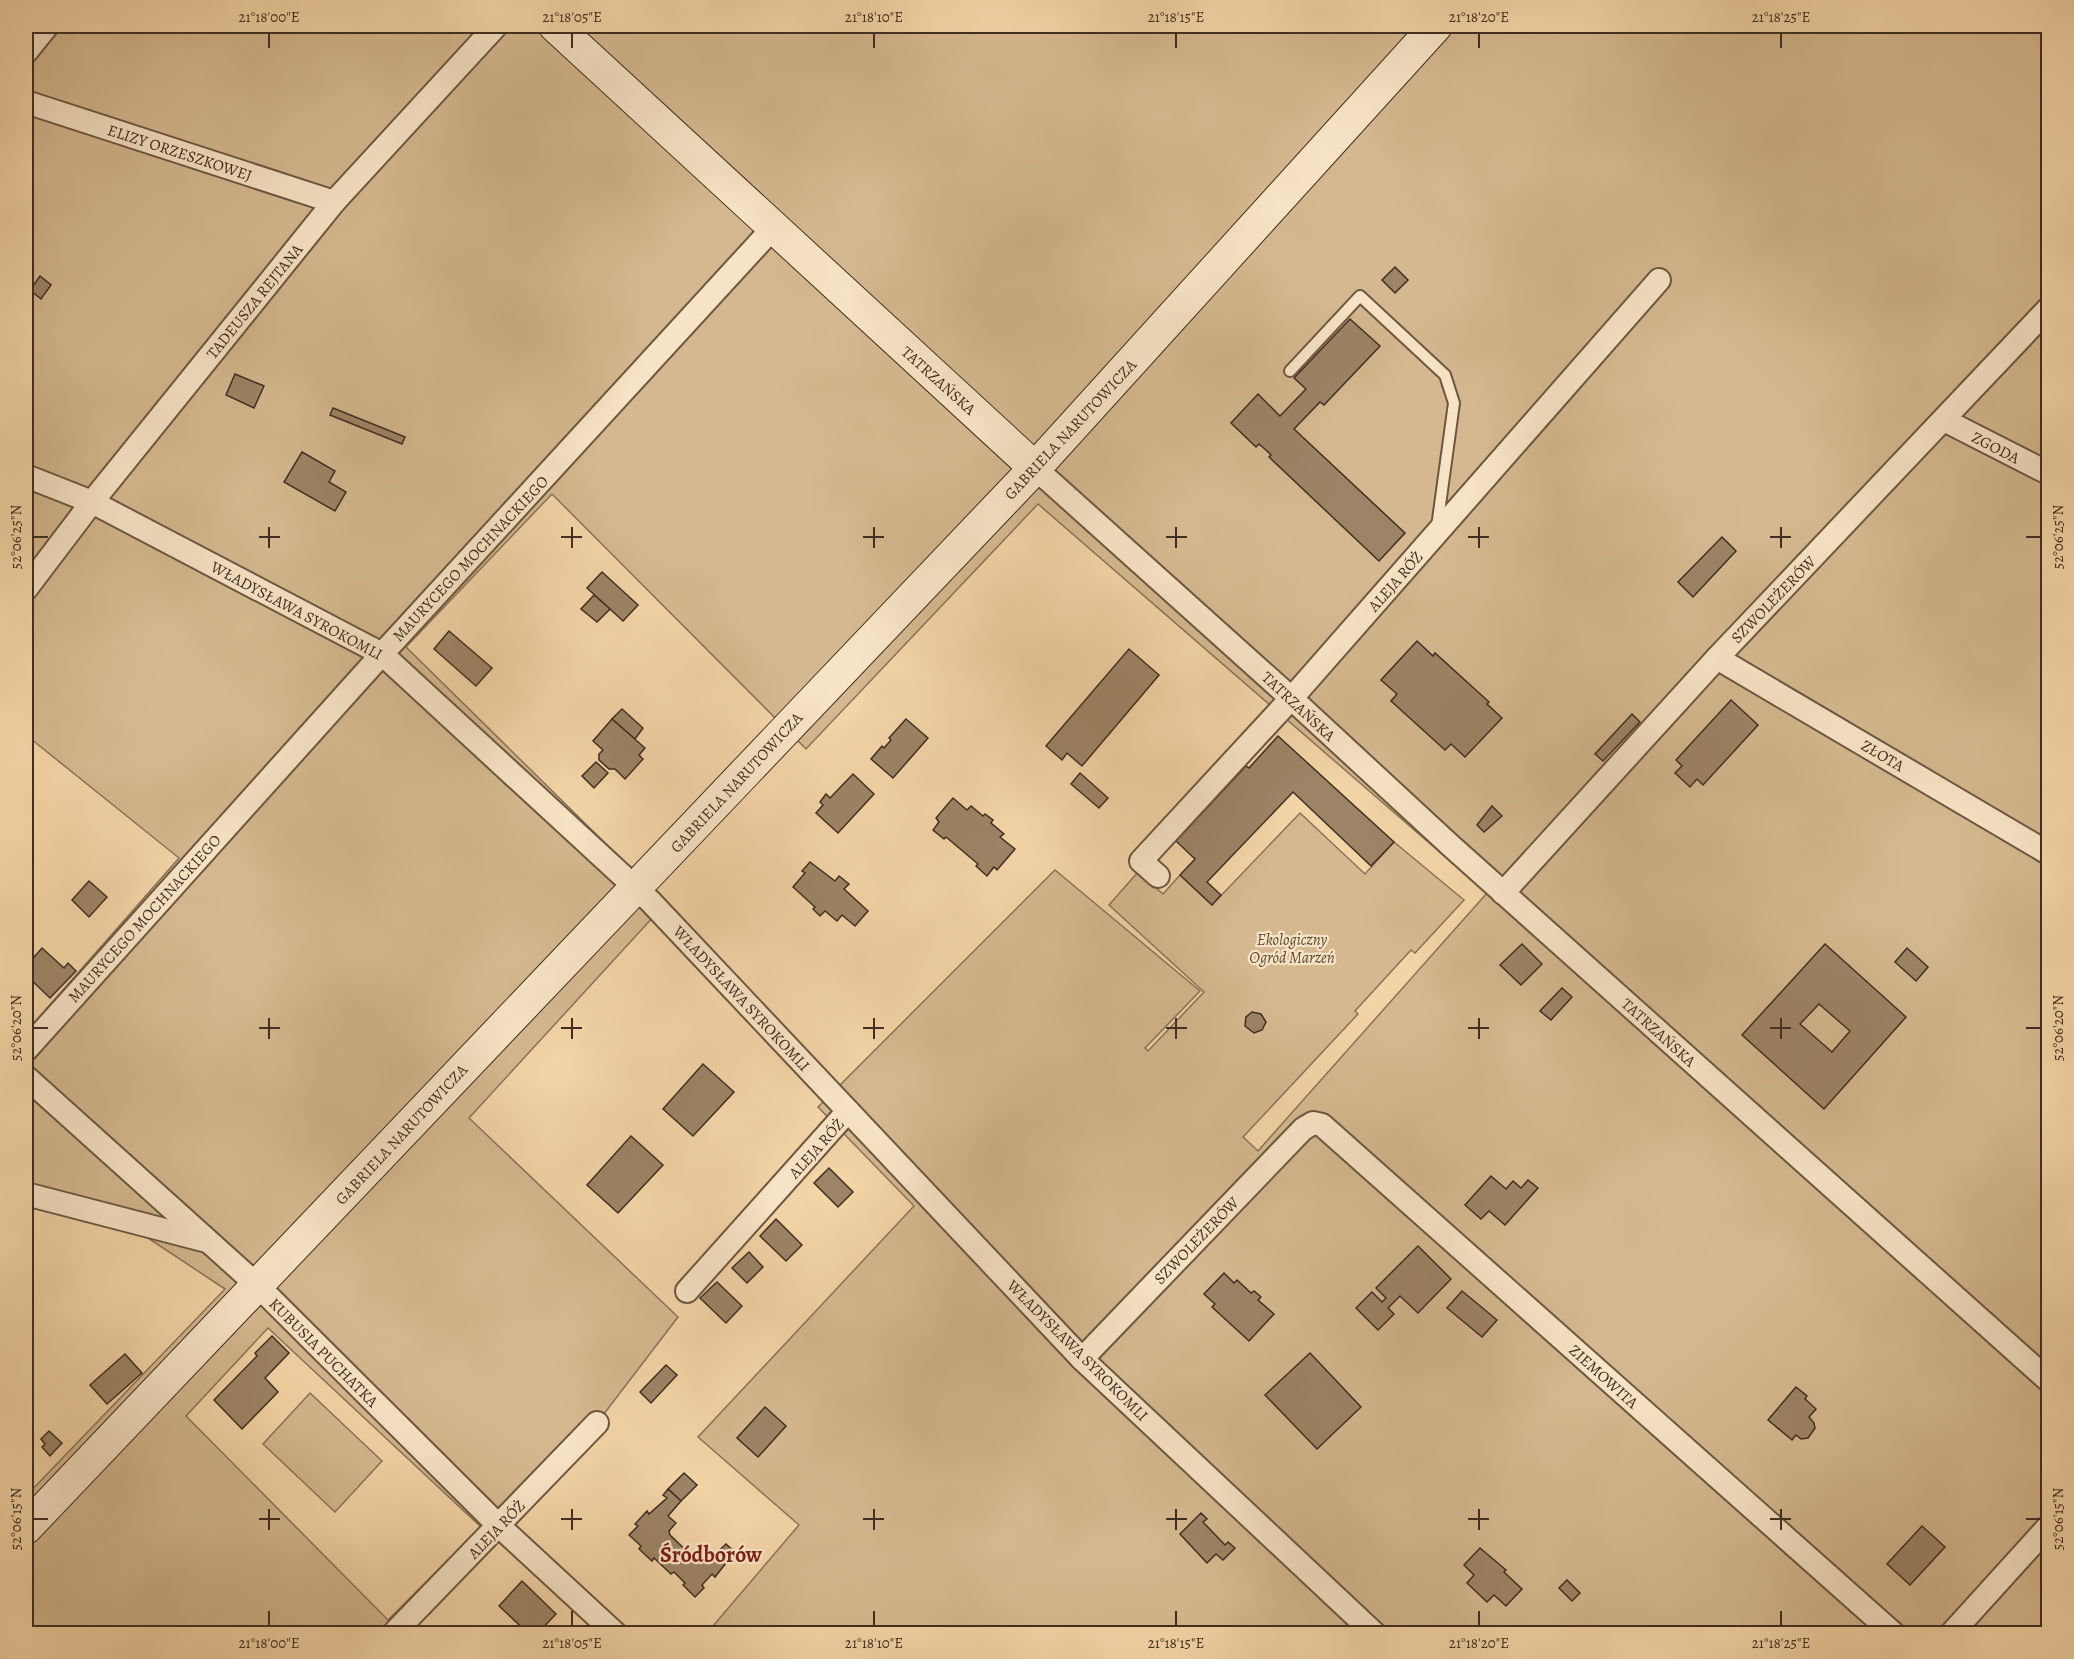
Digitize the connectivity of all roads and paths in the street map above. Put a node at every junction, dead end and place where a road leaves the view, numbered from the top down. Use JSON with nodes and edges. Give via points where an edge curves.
{"nodes":[{"id":1,"x":47,"y":26,"type":"edge"},
{"id":2,"x":496,"y":26,"type":"edge"},
{"id":3,"x":555,"y":26,"type":"edge"},
{"id":4,"x":1436,"y":26,"type":"edge"},
{"id":5,"x":26,"y":52,"type":"edge"},
{"id":6,"x":26,"y":102,"type":"edge"},
{"id":7,"x":334,"y":202,"type":"junction"},
{"id":8,"x":773,"y":228,"type":"junction"},
{"id":9,"x":1659,"y":280,"type":"dead end"},
{"id":10,"x":2049,"y":309,"type":"edge"},
{"id":11,"x":1290,"y":371,"type":"dead end"},
{"id":12,"x":1944,"y":420,"type":"junction"},
{"id":13,"x":1035,"y":468,"type":"junction"},
{"id":14,"x":2049,"y":473,"type":"edge"},
{"id":15,"x":26,"y":476,"type":"edge"},
{"id":16,"x":92,"y":502,"type":"junction"},
{"id":17,"x":1436,"y":534,"type":"junction"},
{"id":18,"x":26,"y":588,"type":"edge"},
{"id":19,"x":382,"y":654,"type":"junction"},
{"id":20,"x":1717,"y":658,"type":"junction"},
{"id":21,"x":1292,"y":698,"type":"junction"},
{"id":22,"x":2049,"y":853,"type":"edge"},
{"id":23,"x":1158,"y":876,"type":"dead end"},
{"id":24,"x":636,"y":887,"type":"junction"},
{"id":25,"x":1503,"y":892,"type":"junction"},
{"id":26,"x":26,"y":1050,"type":"edge"},
{"id":27,"x":26,"y":1077,"type":"edge"},
{"id":28,"x":848,"y":1111,"type":"junction"},
{"id":29,"x":1312,"y":1123,"type":"joint"},
{"id":30,"x":26,"y":1194,"type":"edge"},
{"id":31,"x":211,"y":1242,"type":"junction"},
{"id":32,"x":257,"y":1285,"type":"junction"},
{"id":33,"x":687,"y":1291,"type":"dead end"},
{"id":34,"x":1082,"y":1359,"type":"junction"},
{"id":35,"x":2049,"y":1380,"type":"edge"},
{"id":36,"x":597,"y":1423,"type":"dead end"},
{"id":37,"x":499,"y":1526,"type":"junction"},
{"id":38,"x":2049,"y":1527,"type":"edge"},
{"id":39,"x":26,"y":1528,"type":"edge"},
{"id":40,"x":393,"y":1634,"type":"edge"},
{"id":41,"x":616,"y":1634,"type":"edge"},
{"id":42,"x":1375,"y":1634,"type":"edge"},
{"id":43,"x":1894,"y":1634,"type":"edge"},
{"id":44,"x":1951,"y":1634,"type":"edge"}],
"edges":[{"from":1,"to":5,"type":"street"},
{"from":2,"to":7,"type":"street","name":"TADEUSZA REJTANA"},
{"from":3,"to":8,"type":"street","name":"TATRZAŃSKA"},
{"from":4,"to":13,"type":"street","name":"GABRIELA NARUTOWICZA"},
{"from":6,"to":7,"type":"street","name":"ELIZY ORZESZKOWEJ"},
{"from":7,"to":16,"type":"street","name":"TADEUSZA REJTANA"},
{"from":8,"to":13,"type":"street","name":"TATRZAŃSKA"},
{"from":8,"to":19,"type":"street","name":"MAURYCEGO MOCHNACKIEGO"},
{"from":9,"to":17,"type":"street","name":"ALEJA RÓŻ"},
{"from":10,"to":12,"type":"street","name":"SZWOLEŻERÓW"},
{"from":11,"to":17,"type":"lane","via":[[1360,296],[1445,375],[1454,403]]},
{"from":12,"to":14,"type":"street","name":"ZGODA"},
{"from":12,"to":20,"type":"street","name":"SZWOLEŻERÓW"},
{"from":13,"to":21,"type":"street","name":"TATRZAŃSKA"},
{"from":13,"to":24,"type":"street","name":"GABRIELA NARUTOWICZA"},
{"from":15,"to":16,"type":"street","name":"WŁADYSŁAWA SYROKOMLI"},
{"from":16,"to":18,"type":"street","name":"TADEUSZA REJTANA"},
{"from":16,"to":19,"type":"street","name":"WŁADYSŁAWA SYROKOMLI"},
{"from":17,"to":21,"type":"street","name":"ALEJA RÓŻ"},
{"from":19,"to":24,"type":"street","name":"WŁADYSŁAWA SYROKOMLI"},
{"from":19,"to":26,"type":"street","name":"MAURYCEGO MOCHNACKIEGO"},
{"from":20,"to":22,"type":"street","name":"ZŁOTA"},
{"from":20,"to":25,"type":"street","name":"SZWOLEŻERÓW"},
{"from":21,"to":23,"type":"street","name":"ALEJA RÓŻ","via":[[1141,861]]},
{"from":21,"to":25,"type":"street","name":"TATRZAŃSKA"},
{"from":24,"to":28,"type":"street","name":"WŁADYSŁAWA SYROKOMLI"},
{"from":24,"to":32,"type":"street","name":"GABRIELA NARUTOWICZA"},
{"from":25,"to":35,"type":"street","name":"TATRZAŃSKA"},
{"from":27,"to":31,"type":"street","name":"KUBUSIA PUCHATKA"},
{"from":28,"to":33,"type":"street","name":"ALEJA RÓŻ"},
{"from":28,"to":34,"type":"street","name":"WŁADYSŁAWA SYROKOMLI"},
{"from":29,"to":34,"type":"street","name":"SZWOLEŻERÓW"},
{"from":29,"to":43,"type":"street","name":"ZIEMOWITA","via":[[1322,1125]]},
{"from":30,"to":31,"type":"street"},
{"from":31,"to":32,"type":"street","name":"KUBUSIA PUCHATKA"},
{"from":32,"to":37,"type":"street","name":"KUBUSIA PUCHATKA"},
{"from":32,"to":39,"type":"street","name":"GABRIELA NARUTOWICZA"},
{"from":34,"to":42,"type":"street","name":"WŁADYSŁAWA SYROKOMLI"},
{"from":36,"to":37,"type":"street","name":"ALEJA RÓŻ"},
{"from":37,"to":40,"type":"street","name":"ALEJA RÓŻ"},
{"from":37,"to":41,"type":"street","name":"KUBUSIA PUCHATKA"},
{"from":38,"to":44,"type":"street"}]}
